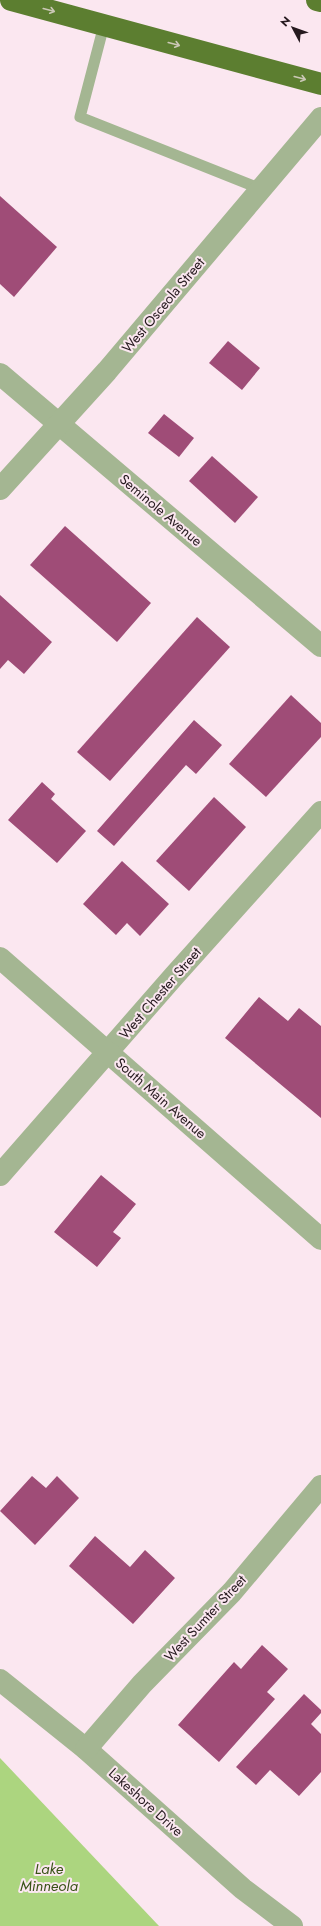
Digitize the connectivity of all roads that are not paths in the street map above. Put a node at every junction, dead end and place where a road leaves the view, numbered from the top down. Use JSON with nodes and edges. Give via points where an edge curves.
{"nodes":[{"id":1,"x":11,"y":0,"type":"edge"},
{"id":2,"x":317,"y":0,"type":"edge"},
{"id":3,"x":321,"y":1,"type":"edge"},
{"id":4,"x":104,"y":25,"type":"junction"},
{"id":5,"x":321,"y":84,"type":"edge"},
{"id":6,"x":321,"y":118,"type":"edge"},
{"id":7,"x":261,"y":189,"type":"junction"},
{"id":8,"x":0,"y":374,"type":"edge"},
{"id":9,"x":59,"y":424,"type":"junction"},
{"id":10,"x":0,"y":489,"type":"edge"},
{"id":11,"x":321,"y":646,"type":"edge"},
{"id":12,"x":321,"y":812,"type":"edge"},
{"id":13,"x":0,"y":958,"type":"edge"},
{"id":14,"x":108,"y":1052,"type":"junction"},
{"id":15,"x":0,"y":1175,"type":"edge"},
{"id":16,"x":321,"y":1239,"type":"edge"},
{"id":17,"x":321,"y":1486,"type":"edge"},
{"id":18,"x":0,"y":1680,"type":"edge"},
{"id":19,"x":86,"y":1749,"type":"junction"},
{"id":20,"x":292,"y":1926,"type":"edge"}],
"edges":[{"from":1,"to":4,"type":"highway","one_way":true},
{"from":2,"to":3,"type":"highway"},
{"from":4,"to":5,"type":"highway","one_way":true},
{"from":4,"to":7,"type":"lane","via":[[80,117]]},
{"from":6,"to":7,"type":"street","name":"West Osceola Street"},
{"from":7,"to":9,"type":"street","name":"West Osceola Street"},
{"from":8,"to":9,"type":"street","name":"Seminole Avenue"},
{"from":9,"to":10,"type":"street","name":"West Osceola Street"},
{"from":9,"to":11,"type":"street","name":"Seminole Avenue"},
{"from":12,"to":14,"type":"street","name":"West Chester Street"},
{"from":13,"to":14,"type":"street","name":"South Main Avenue"},
{"from":14,"to":15,"type":"street","name":"West Chester Street"},
{"from":14,"to":16,"type":"street","name":"South Main Avenue"},
{"from":17,"to":19,"type":"street","name":"West Sumter Street","via":[[232,1592],[142,1684]]},
{"from":18,"to":19,"type":"street","name":"Lakeshore Drive"},
{"from":19,"to":20,"type":"street","name":"Lakeshore Drive","via":[[243,1889]]}]}
